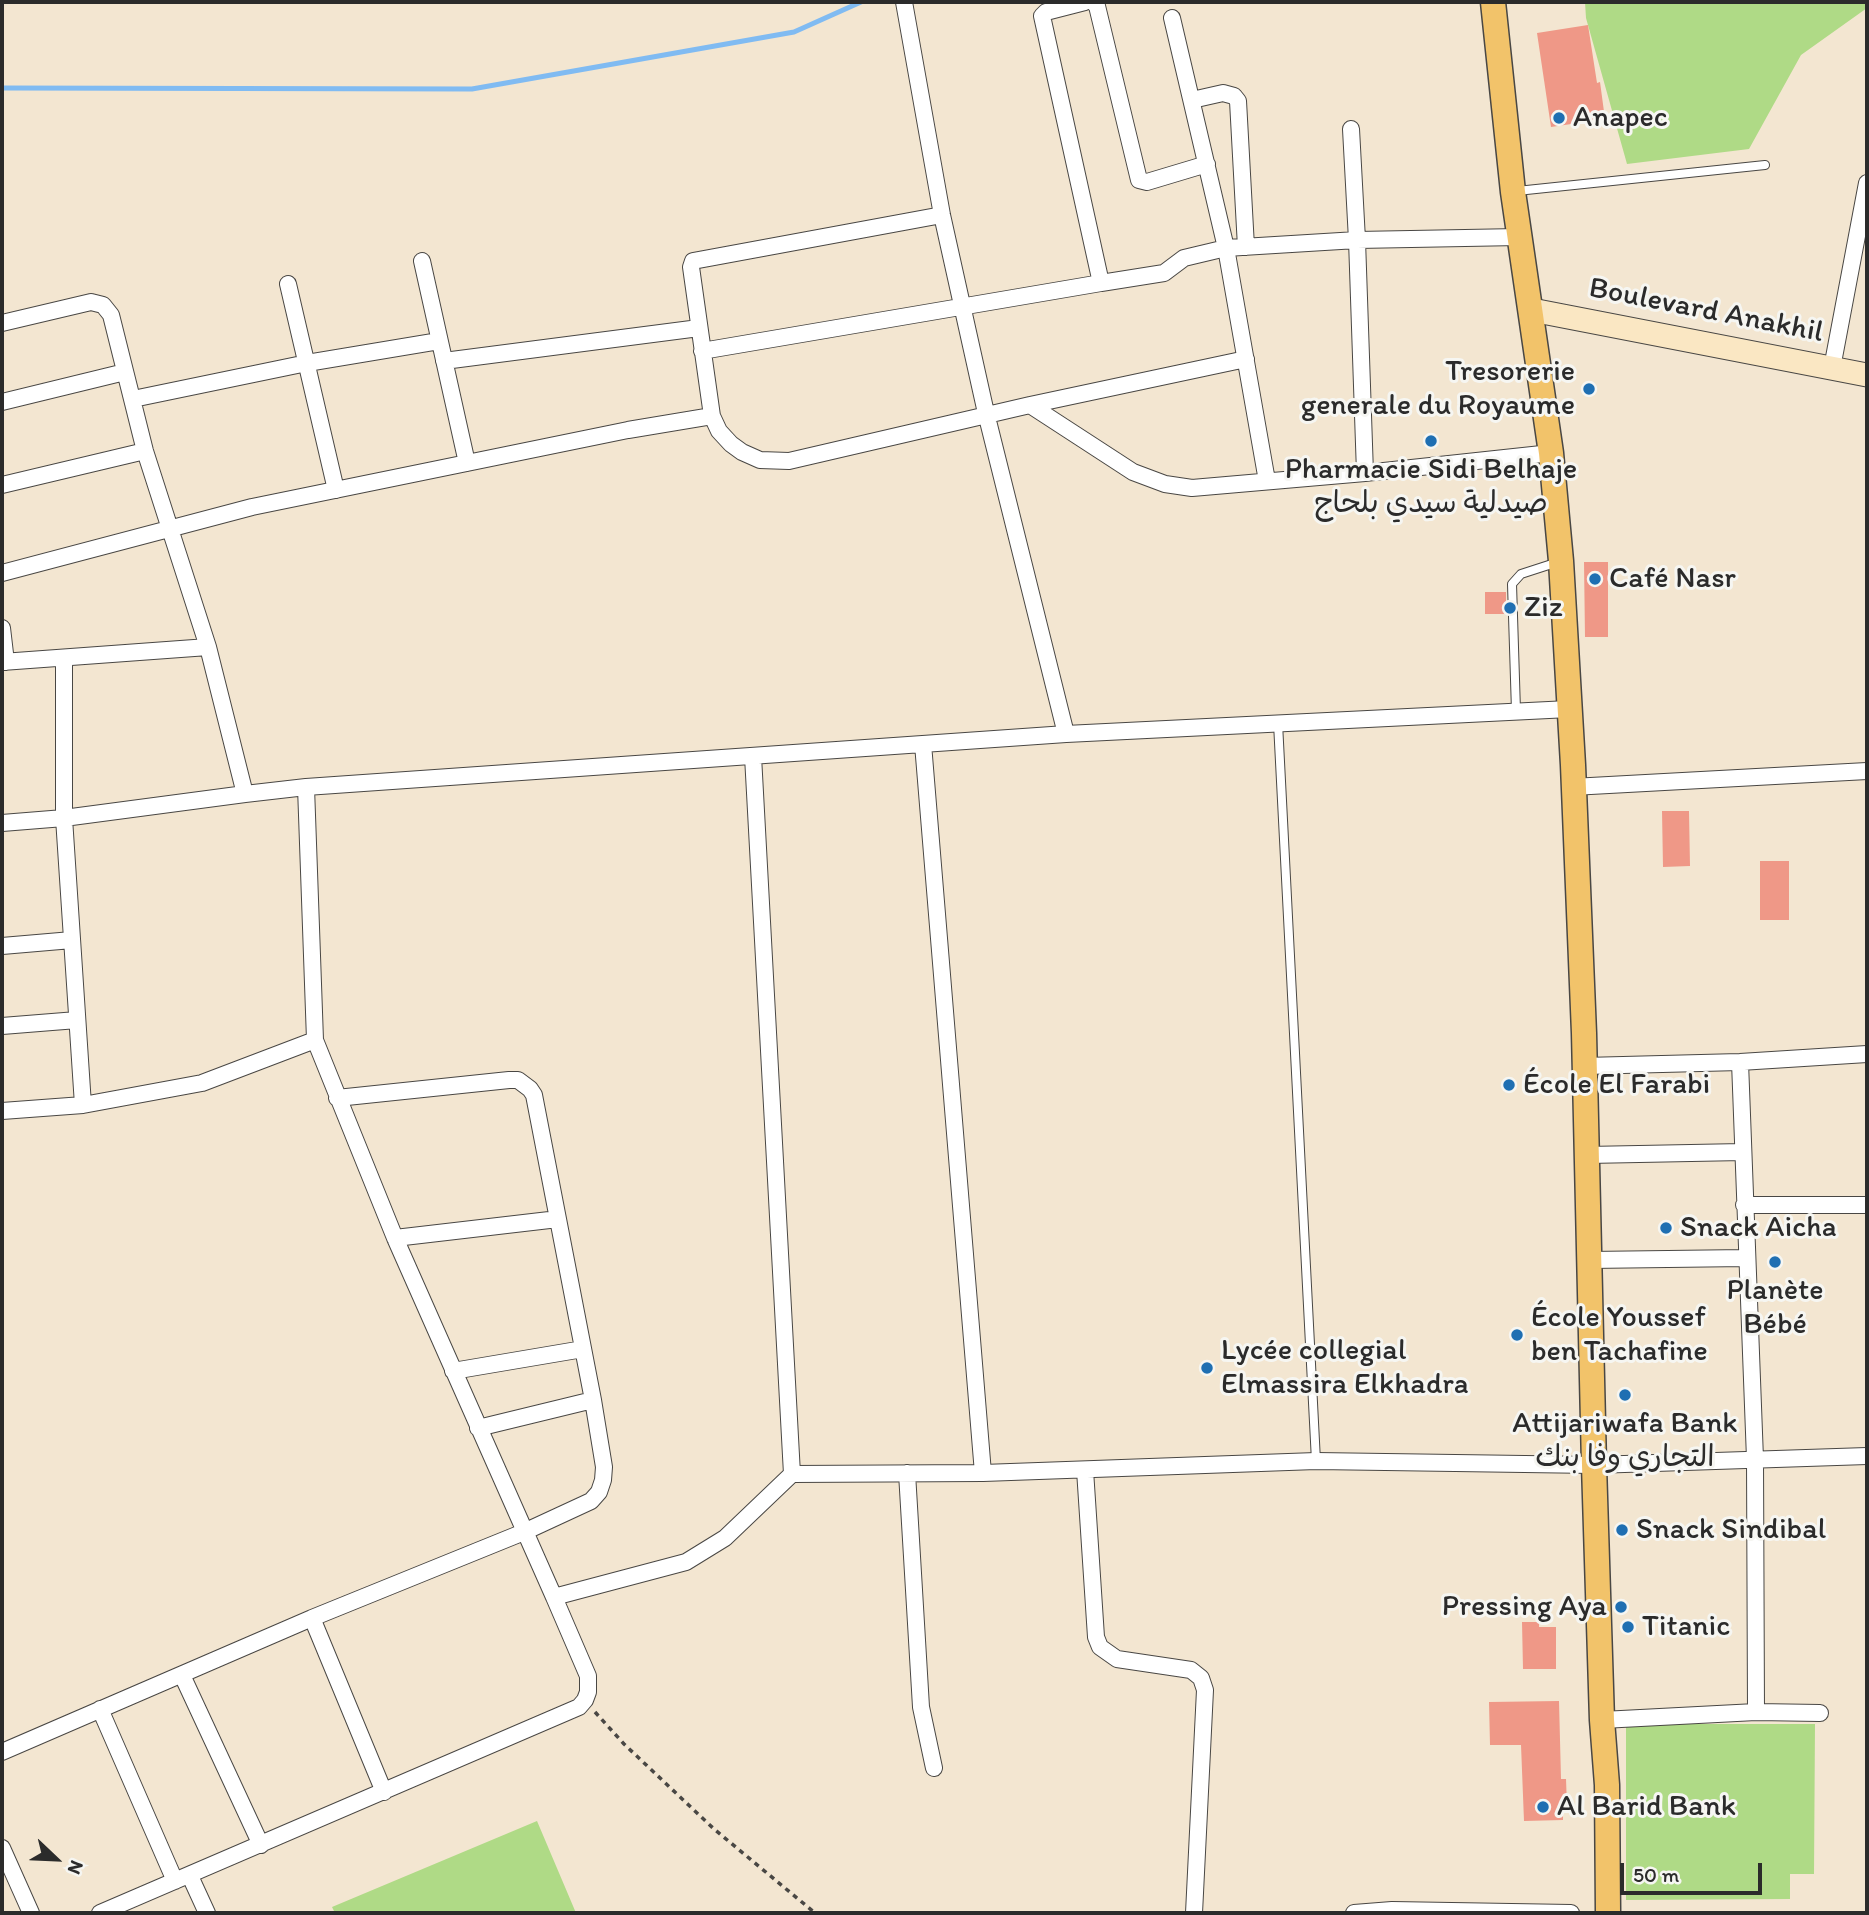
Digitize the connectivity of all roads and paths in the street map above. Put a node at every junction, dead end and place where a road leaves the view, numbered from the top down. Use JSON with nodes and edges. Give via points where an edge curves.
{"nodes":[{"id":1,"x":904,"y":2,"type":"edge"},
{"id":2,"x":1085,"y":2,"type":"edge"},
{"id":3,"x":1093,"y":2,"type":"edge"},
{"id":4,"x":1493,"y":2,"type":"edge"},
{"id":5,"x":1172,"y":18,"type":"dead end"},
{"id":6,"x":1192,"y":100,"type":"junction"},
{"id":7,"x":1350,"y":129,"type":"dead end"},
{"id":8,"x":1207,"y":164,"type":"junction"},
{"id":9,"x":1765,"y":165,"type":"dead end"},
{"id":10,"x":1867,"y":183,"type":"edge"},
{"id":11,"x":1513,"y":192,"type":"junction"},
{"id":12,"x":942,"y":215,"type":"junction"},
{"id":13,"x":1519,"y":237,"type":"junction"},
{"id":14,"x":1357,"y":240,"type":"junction"},
{"id":15,"x":1246,"y":247,"type":"junction"},
{"id":16,"x":1226,"y":248,"type":"junction"},
{"id":17,"x":422,"y":261,"type":"dead end"},
{"id":18,"x":1101,"y":283,"type":"junction"},
{"id":19,"x":288,"y":284,"type":"dead end"},
{"id":20,"x":963,"y":305,"type":"junction"},
{"id":21,"x":1532,"y":310,"type":"junction"},
{"id":22,"x":2,"y":323,"type":"edge"},
{"id":23,"x":699,"y":328,"type":"junction"},
{"id":24,"x":439,"y":341,"type":"junction"},
{"id":25,"x":702,"y":351,"type":"junction"},
{"id":26,"x":1246,"y":359,"type":"junction"},
{"id":27,"x":444,"y":361,"type":"junction"},
{"id":28,"x":307,"y":363,"type":"junction"},
{"id":29,"x":1832,"y":368,"type":"junction"},
{"id":30,"x":125,"y":372,"type":"junction"},
{"id":31,"x":1867,"y":375,"type":"edge"},
{"id":32,"x":133,"y":399,"type":"junction"},
{"id":33,"x":2,"y":402,"type":"edge"},
{"id":34,"x":1030,"y":405,"type":"junction"},
{"id":35,"x":986,"y":414,"type":"junction"},
{"id":36,"x":712,"y":416,"type":"junction"},
{"id":37,"x":145,"y":451,"type":"junction"},
{"id":38,"x":1551,"y":453,"type":"junction"},
{"id":39,"x":467,"y":463,"type":"junction"},
{"id":40,"x":1365,"y":473,"type":"junction"},
{"id":41,"x":1267,"y":481,"type":"junction"},
{"id":42,"x":2,"y":485,"type":"edge"},
{"id":43,"x":336,"y":490,"type":"junction"},
{"id":44,"x":169,"y":529,"type":"junction"},
{"id":45,"x":1561,"y":561,"type":"junction"},
{"id":46,"x":2,"y":573,"type":"edge"},
{"id":47,"x":2,"y":628,"type":"edge"},
{"id":48,"x":208,"y":647,"type":"junction"},
{"id":49,"x":64,"y":659,"type":"junction"},
{"id":50,"x":4,"y":662,"type":"edge"},
{"id":51,"x":1569,"y":709,"type":"junction"},
{"id":52,"x":1516,"y":711,"type":"junction"},
{"id":53,"x":1278,"y":722,"type":"junction"},
{"id":54,"x":1066,"y":734,"type":"junction"},
{"id":55,"x":923,"y":744,"type":"junction"},
{"id":56,"x":753,"y":756,"type":"junction"},
{"id":57,"x":1867,"y":771,"type":"edge"},
{"id":58,"x":306,"y":787,"type":"junction"},
{"id":59,"x":1572,"y":787,"type":"junction"},
{"id":60,"x":245,"y":794,"type":"junction"},
{"id":61,"x":64,"y":818,"type":"junction"},
{"id":62,"x":2,"y":823,"type":"edge"},
{"id":63,"x":72,"y":940,"type":"junction"},
{"id":64,"x":2,"y":946,"type":"edge"},
{"id":65,"x":77,"y":1020,"type":"junction"},
{"id":66,"x":2,"y":1026,"type":"edge"},
{"id":67,"x":315,"y":1040,"type":"junction"},
{"id":68,"x":1867,"y":1054,"type":"edge"},
{"id":69,"x":1740,"y":1062,"type":"junction"},
{"id":70,"x":1584,"y":1066,"type":"junction"},
{"id":71,"x":337,"y":1098,"type":"junction"},
{"id":72,"x":83,"y":1105,"type":"junction"},
{"id":73,"x":2,"y":1111,"type":"edge"},
{"id":74,"x":1743,"y":1152,"type":"junction"},
{"id":75,"x":1587,"y":1155,"type":"junction"},
{"id":76,"x":1744,"y":1205,"type":"junction"},
{"id":77,"x":1867,"y":1205,"type":"edge"},
{"id":78,"x":558,"y":1219,"type":"junction"},
{"id":79,"x":395,"y":1238,"type":"junction"},
{"id":80,"x":1746,"y":1258,"type":"junction"},
{"id":81,"x":1589,"y":1260,"type":"junction"},
{"id":82,"x":583,"y":1349,"type":"junction"},
{"id":83,"x":453,"y":1371,"type":"junction"},
{"id":84,"x":593,"y":1400,"type":"junction"},
{"id":85,"x":478,"y":1428,"type":"junction"},
{"id":86,"x":1867,"y":1456,"type":"edge"},
{"id":87,"x":1755,"y":1459,"type":"junction"},
{"id":88,"x":1316,"y":1461,"type":"junction"},
{"id":89,"x":1594,"y":1465,"type":"junction"},
{"id":90,"x":1085,"y":1470,"type":"junction"},
{"id":91,"x":907,"y":1473,"type":"junction"},
{"id":92,"x":983,"y":1473,"type":"junction"},
{"id":93,"x":792,"y":1474,"type":"junction"},
{"id":94,"x":524,"y":1532,"type":"junction"},
{"id":95,"x":554,"y":1597,"type":"junction"},
{"id":96,"x":312,"y":1618,"type":"junction"},
{"id":97,"x":182,"y":1675,"type":"junction"},
{"id":98,"x":585,"y":1700,"type":"junction"},
{"id":99,"x":100,"y":1709,"type":"junction"},
{"id":100,"x":1756,"y":1712,"type":"junction"},
{"id":101,"x":1820,"y":1713,"type":"dead end"},
{"id":102,"x":1602,"y":1720,"type":"junction"},
{"id":103,"x":2,"y":1752,"type":"edge"},
{"id":104,"x":934,"y":1768,"type":"dead end"},
{"id":105,"x":384,"y":1792,"type":"junction"},
{"id":106,"x":261,"y":1845,"type":"junction"},
{"id":107,"x":2,"y":1848,"type":"edge"},
{"id":108,"x":183,"y":1879,"type":"junction"},
{"id":109,"x":1469,"y":1912,"type":"edge"},
{"id":110,"x":31,"y":1913,"type":"edge"},
{"id":111,"x":100,"y":1913,"type":"edge"},
{"id":112,"x":207,"y":1913,"type":"edge"},
{"id":113,"x":815,"y":1913,"type":"edge"},
{"id":114,"x":1194,"y":1913,"type":"edge"},
{"id":115,"x":1354,"y":1913,"type":"edge"},
{"id":116,"x":1571,"y":1913,"type":"edge"},
{"id":117,"x":1608,"y":1913,"type":"edge"}],
"edges":[{"from":1,"to":12,"type":"street"},
{"from":2,"to":18,"type":"street","via":[[1042,16]]},
{"from":3,"to":8,"type":"street","via":[[1139,180],[1147,182]]},
{"from":4,"to":11,"type":"main road"},
{"from":5,"to":6,"type":"street"},
{"from":6,"to":8,"type":"street"},
{"from":6,"to":15,"type":"street","via":[[1223,93],[1238,101]]},
{"from":7,"to":14,"type":"street"},
{"from":8,"to":16,"type":"street"},
{"from":9,"to":11,"type":"lane"},
{"from":10,"to":29,"type":"street"},
{"from":11,"to":13,"type":"main road"},
{"from":12,"to":20,"type":"street"},
{"from":12,"to":23,"type":"street","via":[[695,260],[691,267]]},
{"from":13,"to":14,"type":"street"},
{"from":13,"to":21,"type":"main road"},
{"from":14,"to":15,"type":"street"},
{"from":14,"to":40,"type":"street"},
{"from":15,"to":16,"type":"street"},
{"from":16,"to":18,"type":"street","via":[[1184,258],[1164,273]]},
{"from":16,"to":26,"type":"street"},
{"from":17,"to":24,"type":"street"},
{"from":18,"to":20,"type":"street"},
{"from":19,"to":28,"type":"street"},
{"from":20,"to":25,"type":"street"},
{"from":20,"to":35,"type":"street"},
{"from":21,"to":29,"type":"street","name":"Boulevard Anakhil"},
{"from":21,"to":38,"type":"main road"},
{"from":22,"to":30,"type":"street","via":[[98,303],[111,315]]},
{"from":23,"to":25,"type":"street"},
{"from":23,"to":27,"type":"street"},
{"from":24,"to":27,"type":"street"},
{"from":24,"to":28,"type":"street"},
{"from":25,"to":36,"type":"street"},
{"from":26,"to":34,"type":"street"},
{"from":26,"to":41,"type":"street"},
{"from":27,"to":39,"type":"street"},
{"from":28,"to":32,"type":"street"},
{"from":28,"to":43,"type":"street"},
{"from":29,"to":31,"type":"street","name":"Boulevard Anakhil"},
{"from":30,"to":32,"type":"street"},
{"from":30,"to":33,"type":"street"},
{"from":32,"to":37,"type":"street"},
{"from":34,"to":35,"type":"street"},
{"from":34,"to":41,"type":"street","via":[[1146,478],[1192,488]]},
{"from":35,"to":36,"type":"street","via":[[789,461],[760,460],[742,452],[719,432]]},
{"from":35,"to":54,"type":"street"},
{"from":36,"to":39,"type":"street"},
{"from":37,"to":42,"type":"street"},
{"from":37,"to":44,"type":"street"},
{"from":38,"to":40,"type":"street"},
{"from":38,"to":45,"type":"main road"},
{"from":39,"to":43,"type":"street"},
{"from":40,"to":41,"type":"street"},
{"from":43,"to":44,"type":"street"},
{"from":44,"to":46,"type":"street"},
{"from":44,"to":48,"type":"street"},
{"from":45,"to":51,"type":"main road"},
{"from":45,"to":52,"type":"lane","via":[[1521,574],[1512,584]]},
{"from":47,"to":50,"type":"street"},
{"from":48,"to":49,"type":"street"},
{"from":48,"to":60,"type":"street"},
{"from":49,"to":50,"type":"street"},
{"from":49,"to":61,"type":"street"},
{"from":51,"to":52,"type":"street"},
{"from":51,"to":59,"type":"main road"},
{"from":52,"to":53,"type":"street"},
{"from":53,"to":54,"type":"street"},
{"from":53,"to":88,"type":"lane"},
{"from":54,"to":55,"type":"street"},
{"from":55,"to":56,"type":"street"},
{"from":55,"to":92,"type":"street"},
{"from":56,"to":58,"type":"street"},
{"from":56,"to":93,"type":"street"},
{"from":57,"to":59,"type":"street"},
{"from":58,"to":60,"type":"street"},
{"from":58,"to":67,"type":"street"},
{"from":59,"to":70,"type":"main road"},
{"from":60,"to":61,"type":"street"},
{"from":61,"to":62,"type":"street"},
{"from":61,"to":63,"type":"street"},
{"from":63,"to":64,"type":"street"},
{"from":63,"to":65,"type":"street"},
{"from":65,"to":66,"type":"street"},
{"from":65,"to":72,"type":"street"},
{"from":67,"to":71,"type":"street"},
{"from":67,"to":72,"type":"street","via":[[202,1083]]},
{"from":68,"to":69,"type":"street"},
{"from":69,"to":70,"type":"street"},
{"from":69,"to":74,"type":"street"},
{"from":70,"to":75,"type":"main road"},
{"from":71,"to":78,"type":"street","via":[[509,1080],[524,1083],[534,1095]]},
{"from":71,"to":79,"type":"street"},
{"from":72,"to":73,"type":"street"},
{"from":74,"to":75,"type":"street"},
{"from":74,"to":76,"type":"street"},
{"from":75,"to":81,"type":"main road"},
{"from":76,"to":77,"type":"street"},
{"from":76,"to":80,"type":"street"},
{"from":78,"to":79,"type":"street"},
{"from":78,"to":82,"type":"street"},
{"from":79,"to":83,"type":"street"},
{"from":80,"to":81,"type":"street"},
{"from":80,"to":87,"type":"street"},
{"from":81,"to":89,"type":"main road"},
{"from":82,"to":83,"type":"street"},
{"from":82,"to":84,"type":"street"},
{"from":83,"to":85,"type":"street"},
{"from":84,"to":85,"type":"street"},
{"from":84,"to":94,"type":"street","via":[[604,1467],[599,1492],[591,1501]]},
{"from":85,"to":94,"type":"street"},
{"from":86,"to":87,"type":"street"},
{"from":87,"to":89,"type":"street"},
{"from":87,"to":100,"type":"street"},
{"from":88,"to":89,"type":"street"},
{"from":88,"to":90,"type":"street"},
{"from":89,"to":102,"type":"main road"},
{"from":90,"to":92,"type":"street"},
{"from":90,"to":114,"type":"street","via":[[1100,1647],[1118,1659],[1191,1670],[1201,1678],[1205,1690]]},
{"from":91,"to":92,"type":"street"},
{"from":91,"to":93,"type":"street"},
{"from":91,"to":104,"type":"street","via":[[921,1707]]},
{"from":93,"to":95,"type":"street","via":[[725,1538],[686,1562]]},
{"from":94,"to":95,"type":"street"},
{"from":94,"to":96,"type":"street"},
{"from":95,"to":98,"type":"street","via":[[588,1676]]},
{"from":96,"to":97,"type":"street"},
{"from":96,"to":105,"type":"street"},
{"from":97,"to":99,"type":"street"},
{"from":97,"to":106,"type":"street"},
{"from":98,"to":105,"type":"street","via":[[571,1711]]},
{"from":98,"to":113,"type":"path","via":[[624,1744],[714,1829]]},
{"from":99,"to":103,"type":"street"},
{"from":99,"to":108,"type":"street"},
{"from":100,"to":101,"type":"street"},
{"from":100,"to":102,"type":"street"},
{"from":102,"to":117,"type":"main road"},
{"from":105,"to":106,"type":"street"},
{"from":106,"to":108,"type":"street"},
{"from":107,"to":110,"type":"street"},
{"from":108,"to":111,"type":"street"},
{"from":108,"to":112,"type":"street"},
{"from":109,"to":115,"type":"street"},
{"from":109,"to":116,"type":"street"}]}
